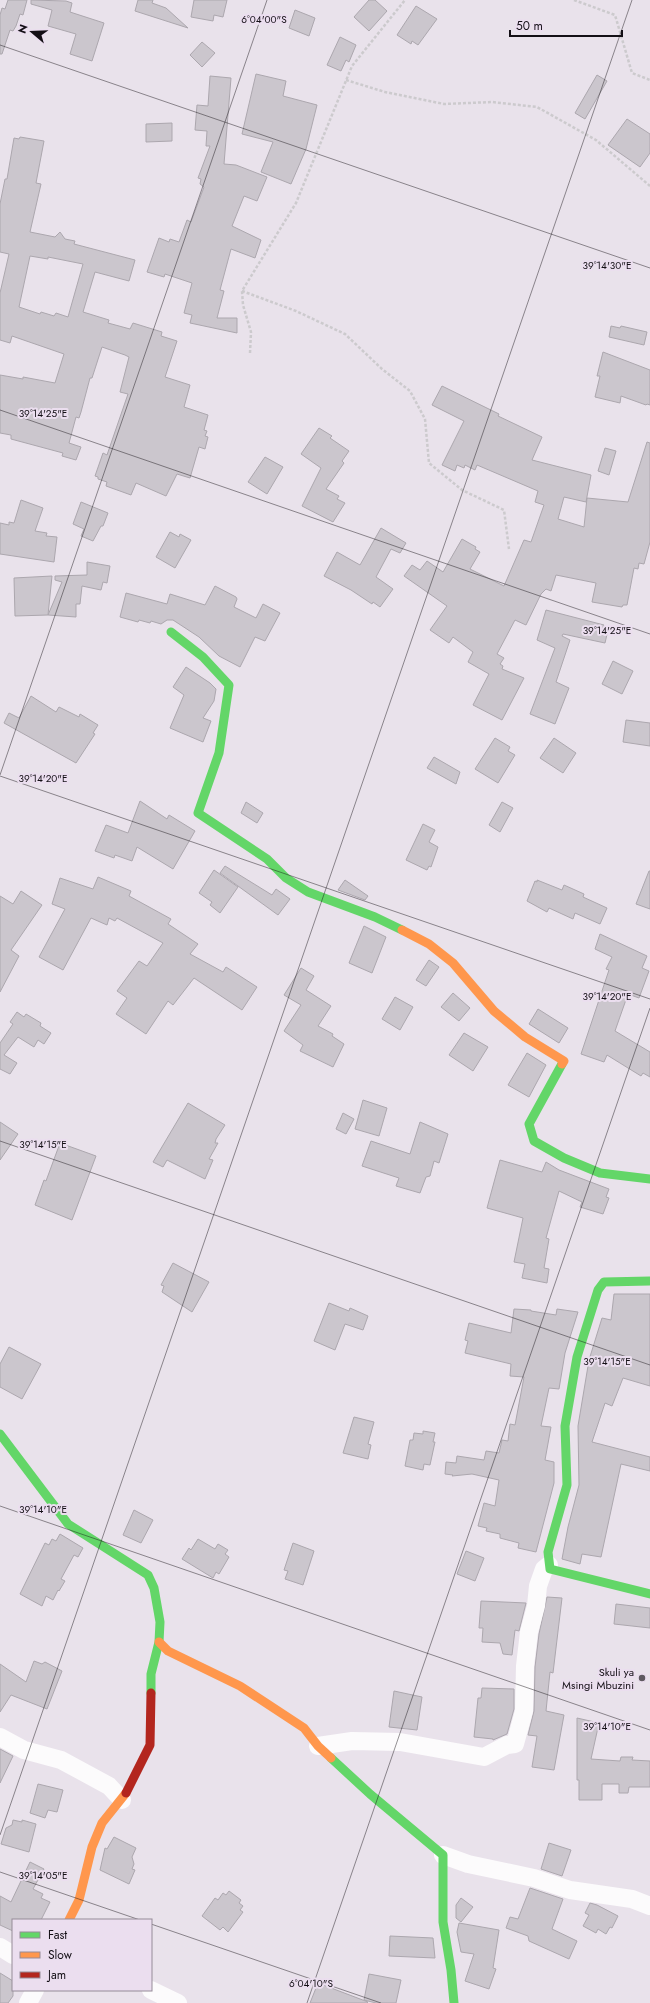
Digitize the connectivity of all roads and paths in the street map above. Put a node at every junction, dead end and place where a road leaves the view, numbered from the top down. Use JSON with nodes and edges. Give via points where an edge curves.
{"nodes":[{"id":1,"x":405,"y":0,"type":"edge"},
{"id":2,"x":574,"y":0,"type":"edge"},
{"id":3,"x":346,"y":80,"type":"junction"},
{"id":4,"x":650,"y":80,"type":"edge"},
{"id":5,"x":650,"y":186,"type":"edge"},
{"id":6,"x":242,"y":290,"type":"junction"},
{"id":7,"x":250,"y":353,"type":"dead end"},
{"id":8,"x":509,"y":549,"type":"dead end"},
{"id":9,"x":171,"y":632,"type":"dead end"},
{"id":10,"x":650,"y":1179,"type":"edge"},
{"id":11,"x":650,"y":1280,"type":"edge"},
{"id":12,"x":0,"y":1434,"type":"edge"},
{"id":13,"x":549,"y":1565,"type":"junction"},
{"id":14,"x":650,"y":1594,"type":"edge"},
{"id":15,"x":159,"y":1642,"type":"junction"},
{"id":16,"x":0,"y":1737,"type":"edge"},
{"id":17,"x":318,"y":1746,"type":"junction"},
{"id":18,"x":122,"y":1800,"type":"junction"},
{"id":19,"x":444,"y":1855,"type":"junction"},
{"id":20,"x":650,"y":1906,"type":"edge"},
{"id":21,"x":70,"y":1919,"type":"edge"},
{"id":22,"x":0,"y":1947,"type":"edge"},
{"id":23,"x":12,"y":1954,"type":"edge"},
{"id":24,"x":152,"y":1990,"type":"edge"},
{"id":25,"x":34,"y":1991,"type":"edge"},
{"id":26,"x":28,"y":2003,"type":"edge"},
{"id":27,"x":178,"y":2003,"type":"edge"},
{"id":28,"x":454,"y":2003,"type":"edge"}],
"edges":[{"from":1,"to":3,"type":"path","via":[[352,66]]},
{"from":2,"to":4,"type":"path","via":[[615,15],[632,73]]},
{"from":3,"to":5,"type":"path","via":[[385,92],[444,104],[492,102],[537,107],[596,140]]},
{"from":3,"to":6,"type":"path","via":[[296,203]]},
{"from":6,"to":7,"type":"path","via":[[243,305],[251,332]]},
{"from":6,"to":8,"type":"path","via":[[345,334],[410,391],[425,419],[429,463],[462,490],[504,510]]},
{"from":9,"to":10,"type":"street","via":[[203,657],[229,685],[219,752],[198,813],[267,859],[286,878],[308,892],[374,917],[429,944],[453,963],[494,1011],[525,1037],[564,1061],[529,1124],[534,1141],[564,1158],[600,1173]]},
{"from":11,"to":13,"type":"street","via":[[604,1282],[598,1290],[577,1356],[565,1426],[567,1485],[548,1552]]},
{"from":12,"to":15,"type":"street","via":[[68,1524],[148,1575],[154,1588],[160,1622]]},
{"from":13,"to":14,"type":"street","via":[[550,1569]]},
{"from":13,"to":17,"type":"street","via":[[544,1568],[538,1586],[529,1632],[524,1711],[515,1744],[506,1745],[484,1756],[400,1742],[352,1741]]},
{"from":15,"to":17,"type":"street","via":[[168,1652],[240,1686],[304,1728]]},
{"from":15,"to":18,"type":"street","via":[[151,1674],[150,1744]]},
{"from":16,"to":18,"type":"street","via":[[24,1750],[61,1760],[109,1786]]},
{"from":17,"to":19,"type":"street"},
{"from":18,"to":21,"type":"street","via":[[102,1823],[92,1847],[79,1900]]},
{"from":19,"to":20,"type":"street","via":[[468,1864],[534,1878],[570,1890],[632,1899]]},
{"from":19,"to":28,"type":"street","via":[[443,1922],[452,1970]]},
{"from":22,"to":23,"type":"street"},
{"from":24,"to":27,"type":"street"},
{"from":25,"to":26,"type":"street"}]}
